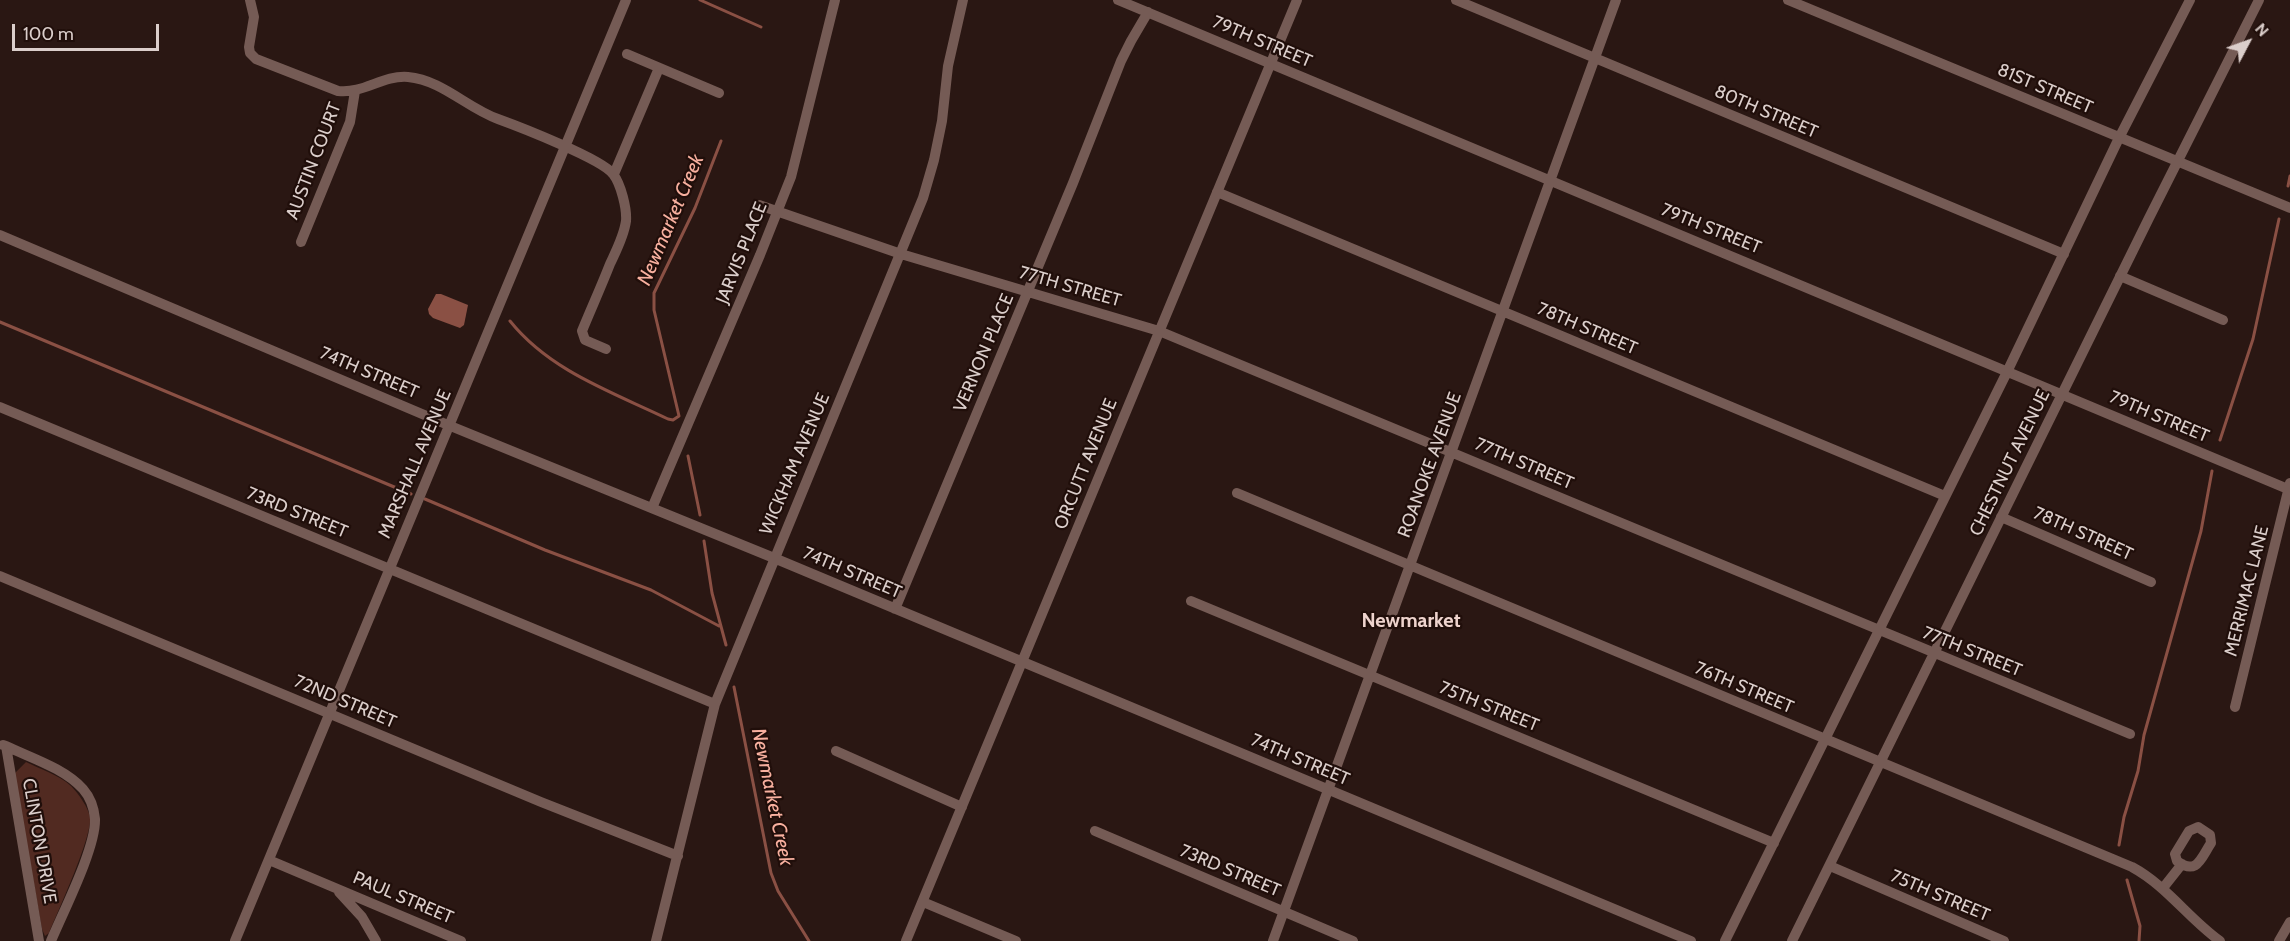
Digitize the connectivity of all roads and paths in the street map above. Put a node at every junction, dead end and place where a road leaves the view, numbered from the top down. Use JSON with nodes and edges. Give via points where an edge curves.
{"nodes":[{"id":1,"x":250,"y":0,"type":"edge"},
{"id":2,"x":626,"y":0,"type":"edge"},
{"id":3,"x":835,"y":0,"type":"edge"},
{"id":4,"x":963,"y":0,"type":"edge"},
{"id":5,"x":1118,"y":0,"type":"edge"},
{"id":6,"x":1297,"y":0,"type":"edge"},
{"id":7,"x":1456,"y":0,"type":"edge"},
{"id":8,"x":1616,"y":0,"type":"edge"},
{"id":9,"x":1788,"y":0,"type":"edge"},
{"id":10,"x":2190,"y":0,"type":"edge"},
{"id":11,"x":2259,"y":0,"type":"edge"},
{"id":12,"x":1148,"y":12,"type":"junction"},
{"id":13,"x":627,"y":54,"type":"dead end"},
{"id":14,"x":1596,"y":58,"type":"junction"},
{"id":15,"x":1271,"y":64,"type":"junction"},
{"id":16,"x":659,"y":68,"type":"junction"},
{"id":17,"x":355,"y":91,"type":"junction"},
{"id":18,"x":718,"y":93,"type":"dead end"},
{"id":19,"x":2119,"y":138,"type":"junction"},
{"id":20,"x":565,"y":147,"type":"junction"},
{"id":21,"x":2178,"y":162,"type":"junction"},
{"id":22,"x":614,"y":174,"type":"junction"},
{"id":23,"x":1551,"y":181,"type":"junction"},
{"id":24,"x":1217,"y":192,"type":"junction"},
{"id":25,"x":759,"y":205,"type":"dead end"},
{"id":26,"x":2290,"y":208,"type":"edge"},
{"id":27,"x":777,"y":212,"type":"junction"},
{"id":28,"x":0,"y":235,"type":"edge"},
{"id":29,"x":301,"y":242,"type":"dead end"},
{"id":30,"x":901,"y":254,"type":"junction"},
{"id":31,"x":2064,"y":254,"type":"junction"},
{"id":32,"x":2120,"y":276,"type":"junction"},
{"id":33,"x":1027,"y":292,"type":"junction"},
{"id":34,"x":1503,"y":312,"type":"junction"},
{"id":35,"x":2223,"y":320,"type":"dead end"},
{"id":36,"x":1159,"y":331,"type":"junction"},
{"id":37,"x":606,"y":349,"type":"dead end"},
{"id":38,"x":2007,"y":372,"type":"junction"},
{"id":39,"x":2061,"y":394,"type":"junction"},
{"id":40,"x":0,"y":407,"type":"edge"},
{"id":41,"x":448,"y":425,"type":"junction"},
{"id":42,"x":1452,"y":452,"type":"junction"},
{"id":43,"x":2290,"y":488,"type":"edge"},
{"id":44,"x":1237,"y":493,"type":"dead end"},
{"id":45,"x":1945,"y":496,"type":"junction"},
{"id":46,"x":652,"y":508,"type":"junction"},
{"id":47,"x":2001,"y":517,"type":"junction"},
{"id":48,"x":774,"y":558,"type":"junction"},
{"id":49,"x":1411,"y":565,"type":"junction"},
{"id":50,"x":389,"y":568,"type":"junction"},
{"id":51,"x":0,"y":576,"type":"edge"},
{"id":52,"x":2151,"y":582,"type":"dead end"},
{"id":53,"x":1191,"y":602,"type":"dead end"},
{"id":54,"x":895,"y":609,"type":"junction"},
{"id":55,"x":1879,"y":630,"type":"junction"},
{"id":56,"x":1934,"y":654,"type":"junction"},
{"id":57,"x":1023,"y":662,"type":"junction"},
{"id":58,"x":1370,"y":676,"type":"junction"},
{"id":59,"x":715,"y":704,"type":"junction"},
{"id":60,"x":2235,"y":707,"type":"dead end"},
{"id":61,"x":329,"y":714,"type":"junction"},
{"id":62,"x":2130,"y":735,"type":"dead end"},
{"id":63,"x":1826,"y":740,"type":"junction"},
{"id":64,"x":3,"y":745,"type":"edge"},
{"id":65,"x":836,"y":751,"type":"dead end"},
{"id":66,"x":1881,"y":762,"type":"junction"},
{"id":67,"x":1328,"y":790,"type":"junction"},
{"id":68,"x":962,"y":807,"type":"junction"},
{"id":69,"x":1095,"y":831,"type":"dead end"},
{"id":70,"x":1774,"y":843,"type":"junction"},
{"id":71,"x":678,"y":856,"type":"junction"},
{"id":72,"x":269,"y":860,"type":"junction"},
{"id":73,"x":2182,"y":864,"type":"dead end"},
{"id":74,"x":1830,"y":867,"type":"junction"},
{"id":75,"x":332,"y":886,"type":"junction"},
{"id":76,"x":2163,"y":888,"type":"junction"},
{"id":77,"x":923,"y":902,"type":"junction"},
{"id":78,"x":1283,"y":911,"type":"junction"},
{"id":79,"x":2290,"y":922,"type":"edge"},
{"id":80,"x":39,"y":941,"type":"edge"},
{"id":81,"x":51,"y":941,"type":"edge"},
{"id":82,"x":235,"y":941,"type":"edge"},
{"id":83,"x":376,"y":941,"type":"edge"},
{"id":84,"x":461,"y":941,"type":"edge"},
{"id":85,"x":656,"y":941,"type":"edge"},
{"id":86,"x":906,"y":941,"type":"edge"},
{"id":87,"x":1016,"y":941,"type":"edge"},
{"id":88,"x":1273,"y":941,"type":"edge"},
{"id":89,"x":1353,"y":941,"type":"edge"},
{"id":90,"x":1691,"y":941,"type":"edge"},
{"id":91,"x":1725,"y":941,"type":"edge"},
{"id":92,"x":1792,"y":941,"type":"edge"},
{"id":93,"x":2004,"y":941,"type":"edge"},
{"id":94,"x":2220,"y":941,"type":"edge"},
{"id":95,"x":2279,"y":941,"type":"edge"}],
"edges":[{"from":1,"to":17,"type":"street","via":[[254,17],[249,47],[252,56],[338,91]]},
{"from":2,"to":20,"type":"street","name":"MARSHALL AVENUE"},
{"from":3,"to":27,"type":"street","name":"JARVIS PLACE","via":[[791,177]]},
{"from":4,"to":30,"type":"street","name":"WICKHAM AVENUE","via":[[934,160]]},
{"from":5,"to":12,"type":"street","name":"79TH STREET"},
{"from":6,"to":15,"type":"street","name":"ORCUTT AVENUE"},
{"from":7,"to":14,"type":"street","name":"80TH STREET"},
{"from":8,"to":14,"type":"street","name":"ROANOKE AVENUE"},
{"from":9,"to":19,"type":"street","name":"81ST STREET"},
{"from":10,"to":19,"type":"street"},
{"from":11,"to":21,"type":"street","name":"CHESTNUT AVENUE"},
{"from":12,"to":15,"type":"street","name":"79TH STREET"},
{"from":12,"to":33,"type":"street","name":"VERNON PLACE","via":[[1121,61]]},
{"from":13,"to":16,"type":"street"},
{"from":14,"to":23,"type":"street","name":"ROANOKE AVENUE"},
{"from":14,"to":31,"type":"street","name":"80TH STREET"},
{"from":15,"to":23,"type":"street","name":"79TH STREET"},
{"from":15,"to":24,"type":"street","name":"ORCUTT AVENUE"},
{"from":16,"to":18,"type":"street"},
{"from":16,"to":22,"type":"street"},
{"from":17,"to":20,"type":"street","via":[[388,78],[414,78],[441,88],[491,117]]},
{"from":17,"to":29,"type":"street","name":"AUSTIN COURT","via":[[350,122]]},
{"from":19,"to":21,"type":"street","name":"81ST STREET"},
{"from":19,"to":31,"type":"street"},
{"from":20,"to":22,"type":"street"},
{"from":20,"to":41,"type":"street","name":"MARSHALL AVENUE"},
{"from":21,"to":26,"type":"street","name":"81ST STREET"},
{"from":21,"to":32,"type":"street","name":"CHESTNUT AVENUE"},
{"from":22,"to":37,"type":"street","via":[[626,220],[582,331],[585,340]]},
{"from":23,"to":34,"type":"street","name":"ROANOKE AVENUE"},
{"from":23,"to":38,"type":"street","name":"79TH STREET"},
{"from":24,"to":34,"type":"street","name":"78TH STREET"},
{"from":24,"to":36,"type":"street","name":"ORCUTT AVENUE"},
{"from":25,"to":27,"type":"street","name":"77TH STREET"},
{"from":27,"to":30,"type":"street","name":"77TH STREET"},
{"from":27,"to":46,"type":"street","name":"JARVIS PLACE"},
{"from":28,"to":41,"type":"street","name":"74TH STREET"},
{"from":30,"to":33,"type":"street","name":"77TH STREET"},
{"from":30,"to":48,"type":"street","name":"WICKHAM AVENUE"},
{"from":31,"to":38,"type":"street"},
{"from":32,"to":35,"type":"street"},
{"from":32,"to":39,"type":"street","name":"CHESTNUT AVENUE"},
{"from":33,"to":36,"type":"street","name":"77TH STREET"},
{"from":33,"to":54,"type":"street","name":"VERNON PLACE"},
{"from":34,"to":42,"type":"street","name":"ROANOKE AVENUE"},
{"from":34,"to":45,"type":"street","name":"78TH STREET"},
{"from":36,"to":42,"type":"street","name":"77TH STREET"},
{"from":36,"to":57,"type":"street","name":"ORCUTT AVENUE"},
{"from":38,"to":39,"type":"street","name":"79TH STREET"},
{"from":38,"to":45,"type":"street"},
{"from":39,"to":43,"type":"street","name":"79TH STREET"},
{"from":39,"to":47,"type":"street","name":"CHESTNUT AVENUE"},
{"from":40,"to":50,"type":"street","name":"73RD STREET"},
{"from":41,"to":46,"type":"street","name":"74TH STREET"},
{"from":41,"to":50,"type":"street","name":"MARSHALL AVENUE"},
{"from":42,"to":49,"type":"street","name":"ROANOKE AVENUE"},
{"from":42,"to":55,"type":"street","name":"77TH STREET"},
{"from":43,"to":60,"type":"street","name":"MERRIMAC LANE"},
{"from":44,"to":49,"type":"street","name":"76TH STREET"},
{"from":45,"to":55,"type":"street"},
{"from":46,"to":48,"type":"street","name":"74TH STREET"},
{"from":47,"to":52,"type":"street","name":"78TH STREET"},
{"from":47,"to":56,"type":"street","name":"CHESTNUT AVENUE"},
{"from":48,"to":54,"type":"street","name":"74TH STREET"},
{"from":48,"to":59,"type":"street","name":"WICKHAM AVENUE"},
{"from":49,"to":58,"type":"street","name":"ROANOKE AVENUE"},
{"from":49,"to":63,"type":"street","name":"76TH STREET"},
{"from":50,"to":59,"type":"street","name":"73RD STREET"},
{"from":50,"to":61,"type":"street","name":"MARSHALL AVENUE"},
{"from":51,"to":61,"type":"street","name":"72ND STREET"},
{"from":53,"to":58,"type":"street","name":"75TH STREET"},
{"from":54,"to":57,"type":"street","name":"74TH STREET"},
{"from":55,"to":56,"type":"street","name":"77TH STREET"},
{"from":55,"to":63,"type":"street"},
{"from":56,"to":62,"type":"street","name":"77TH STREET"},
{"from":56,"to":66,"type":"street","name":"CHESTNUT AVENUE"},
{"from":57,"to":67,"type":"street","name":"74TH STREET"},
{"from":57,"to":68,"type":"street","name":"ORCUTT AVENUE"},
{"from":58,"to":67,"type":"street","name":"ROANOKE AVENUE"},
{"from":58,"to":70,"type":"street","name":"75TH STREET"},
{"from":59,"to":71,"type":"street","name":"WICKHAM AVENUE"},
{"from":61,"to":71,"type":"street","name":"72ND STREET"},
{"from":61,"to":72,"type":"street","name":"MARSHALL AVENUE"},
{"from":63,"to":66,"type":"street","name":"76TH STREET"},
{"from":63,"to":70,"type":"street"},
{"from":64,"to":80,"type":"street","name":"CLINTON DRIVE"},
{"from":64,"to":81,"type":"street","name":"CLINTON DRIVE","via":[[71,778],[93,807],[94,827],[84,861]]},
{"from":65,"to":68,"type":"street"},
{"from":66,"to":74,"type":"street","name":"CHESTNUT AVENUE"},
{"from":66,"to":76,"type":"street","name":"76TH STREET","via":[[2132,867]]},
{"from":67,"to":78,"type":"street","name":"ROANOKE AVENUE"},
{"from":67,"to":90,"type":"street","name":"74TH STREET"},
{"from":68,"to":77,"type":"street","name":"ORCUTT AVENUE"},
{"from":69,"to":78,"type":"street","name":"73RD STREET"},
{"from":70,"to":91,"type":"street"},
{"from":71,"to":85,"type":"street","name":"WICKHAM AVENUE"},
{"from":72,"to":75,"type":"street","name":"PAUL STREET"},
{"from":72,"to":82,"type":"street","name":"MARSHALL AVENUE"},
{"from":73,"to":76,"type":"street"},
{"from":74,"to":92,"type":"street","name":"CHESTNUT AVENUE"},
{"from":74,"to":93,"type":"street","name":"75TH STREET"},
{"from":75,"to":83,"type":"street","name":"PAUL STREET","via":[[357,911]]},
{"from":75,"to":84,"type":"street","name":"PAUL STREET"},
{"from":76,"to":94,"type":"street","name":"76TH STREET"},
{"from":77,"to":86,"type":"street","name":"ORCUTT AVENUE"},
{"from":77,"to":87,"type":"street"},
{"from":78,"to":88,"type":"street","name":"ROANOKE AVENUE"},
{"from":78,"to":89,"type":"street","name":"73RD STREET"},
{"from":79,"to":95,"type":"street"}]}
